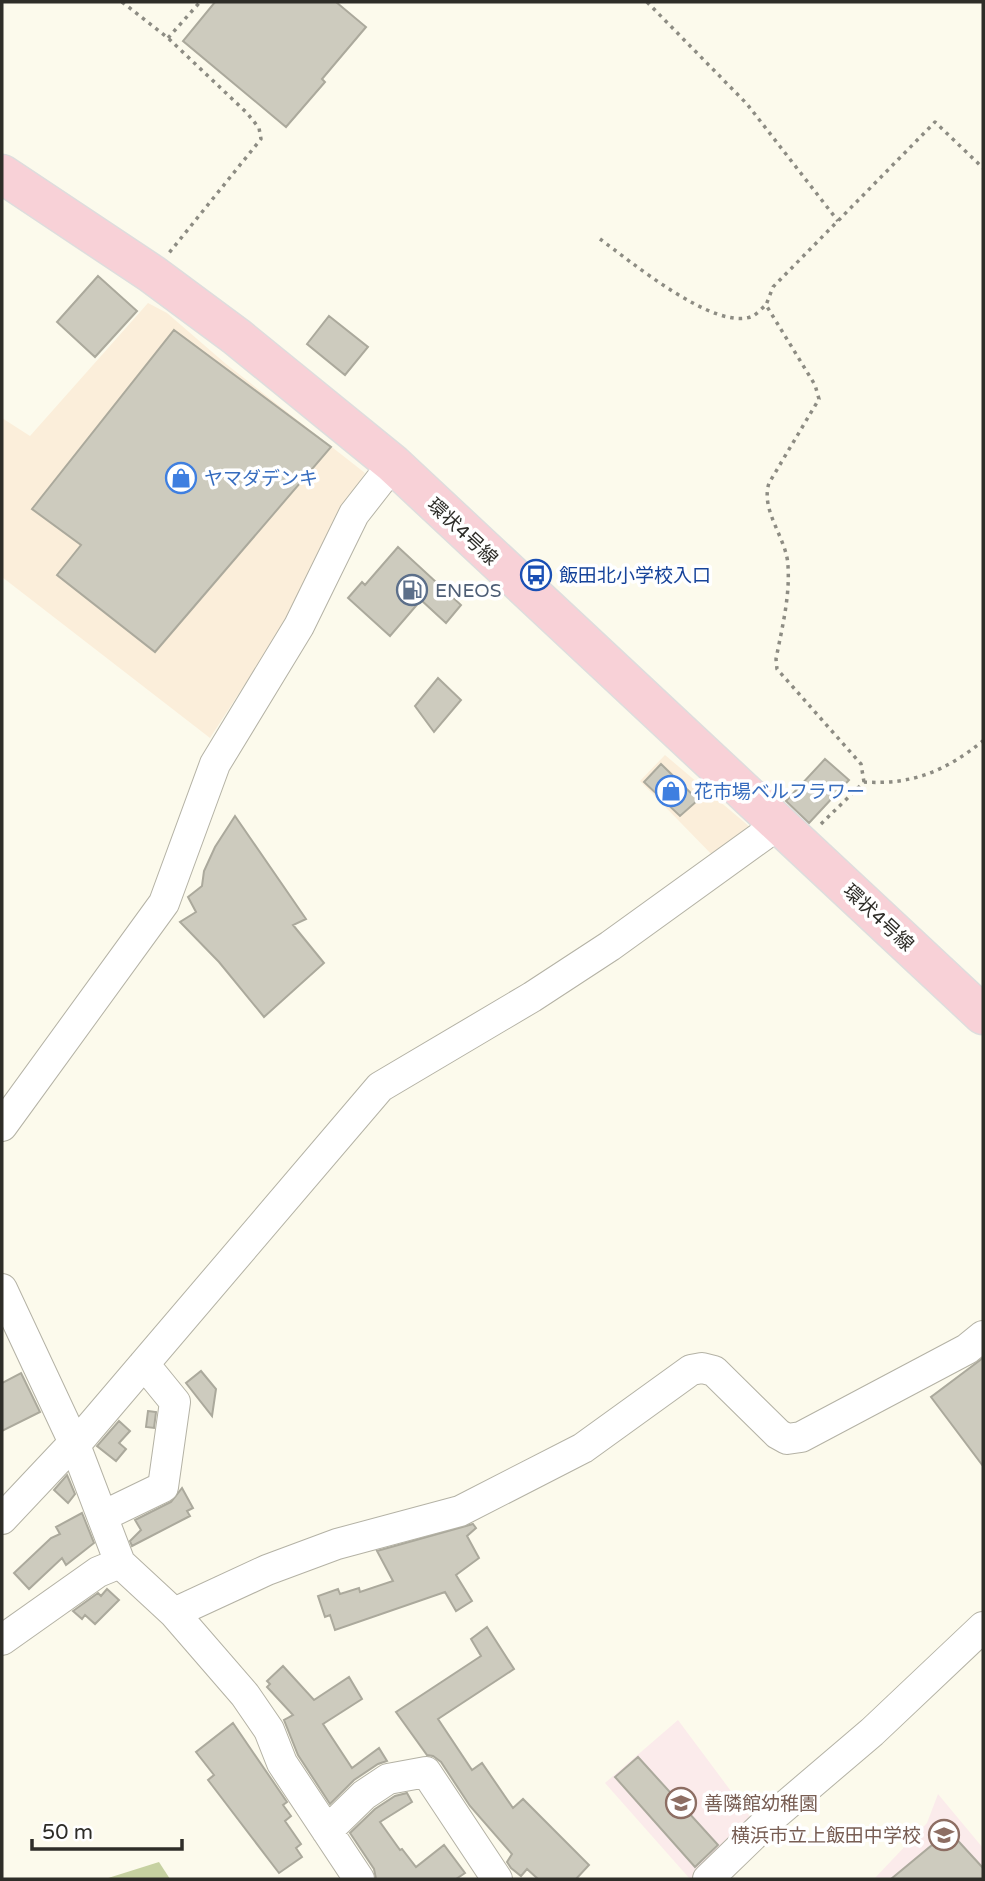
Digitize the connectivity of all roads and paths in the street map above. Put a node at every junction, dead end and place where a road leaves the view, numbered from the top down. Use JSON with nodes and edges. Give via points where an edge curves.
{"nodes":[{"id":1,"x":121,"y":2,"type":"edge"},
{"id":2,"x":200,"y":2,"type":"edge"},
{"id":3,"x":647,"y":2,"type":"edge"},
{"id":4,"x":168,"y":38,"type":"junction"},
{"id":5,"x":983,"y":168,"type":"edge"},
{"id":6,"x":2,"y":174,"type":"edge"},
{"id":7,"x":838,"y":221,"type":"junction"},
{"id":8,"x":600,"y":239,"type":"dead end"},
{"id":9,"x":152,"y":274,"type":"junction"},
{"id":10,"x":766,"y":305,"type":"junction"},
{"id":11,"x":393,"y":464,"type":"junction"},
{"id":12,"x":983,"y":741,"type":"edge"},
{"id":13,"x":864,"y":782,"type":"junction"},
{"id":14,"x":790,"y":834,"type":"junction"},
{"id":15,"x":983,"y":1015,"type":"edge"},
{"id":16,"x":2,"y":1126,"type":"edge"},
{"id":17,"x":2,"y":1289,"type":"edge"},
{"id":18,"x":983,"y":1336,"type":"edge"},
{"id":19,"x":144,"y":1364,"type":"junction"},
{"id":20,"x":75,"y":1445,"type":"junction"},
{"id":21,"x":103,"y":1516,"type":"junction"},
{"id":22,"x":2,"y":1519,"type":"edge"},
{"id":23,"x":120,"y":1563,"type":"junction"},
{"id":24,"x":174,"y":1612,"type":"junction"},
{"id":25,"x":983,"y":1627,"type":"edge"},
{"id":26,"x":2,"y":1640,"type":"edge"},
{"id":27,"x":327,"y":1831,"type":"junction"},
{"id":28,"x":359,"y":1879,"type":"edge"},
{"id":29,"x":497,"y":1879,"type":"edge"},
{"id":30,"x":708,"y":1879,"type":"edge"}],
"edges":[{"from":1,"to":4,"type":"path"},
{"from":2,"to":4,"type":"path"},
{"from":3,"to":7,"type":"path","via":[[747,104]]},
{"from":4,"to":9,"type":"path","via":[[247,113],[261,139]]},
{"from":5,"to":7,"type":"path","via":[[935,122]]},
{"from":6,"to":9,"type":"main road","name":"環状4号線"},
{"from":7,"to":10,"type":"path","via":[[773,287]]},
{"from":8,"to":10,"type":"path","via":[[675,295],[701,306],[741,318],[753,316]]},
{"from":9,"to":11,"type":"main road","name":"環状4号線"},
{"from":10,"to":13,"type":"path","via":[[816,384],[819,400],[765,494],[788,564],[777,668],[861,764]]},
{"from":11,"to":14,"type":"main road","name":"環状4号線"},
{"from":11,"to":16,"type":"street","via":[[354,514],[299,626],[215,764],[164,903]]},
{"from":12,"to":13,"type":"path","via":[[961,759],[919,779]]},
{"from":13,"to":14,"type":"path"},
{"from":14,"to":15,"type":"main road","name":"環状4号線"},
{"from":14,"to":19,"type":"street","via":[[380,1087]]},
{"from":17,"to":20,"type":"street"},
{"from":18,"to":24,"type":"street","via":[[967,1349],[801,1437],[787,1439],[714,1371],[691,1370],[583,1448],[460,1511],[337,1545]]},
{"from":19,"to":20,"type":"street"},
{"from":19,"to":21,"type":"street","via":[[175,1402],[163,1487]]},
{"from":20,"to":21,"type":"street"},
{"from":20,"to":22,"type":"street"},
{"from":21,"to":23,"type":"street"},
{"from":23,"to":24,"type":"street"},
{"from":23,"to":26,"type":"street","via":[[98,1572]]},
{"from":24,"to":27,"type":"street","via":[[270,1730],[282,1763]]},
{"from":25,"to":30,"type":"street"},
{"from":27,"to":28,"type":"street"},
{"from":27,"to":29,"type":"street","via":[[388,1779],[426,1772]]}]}
